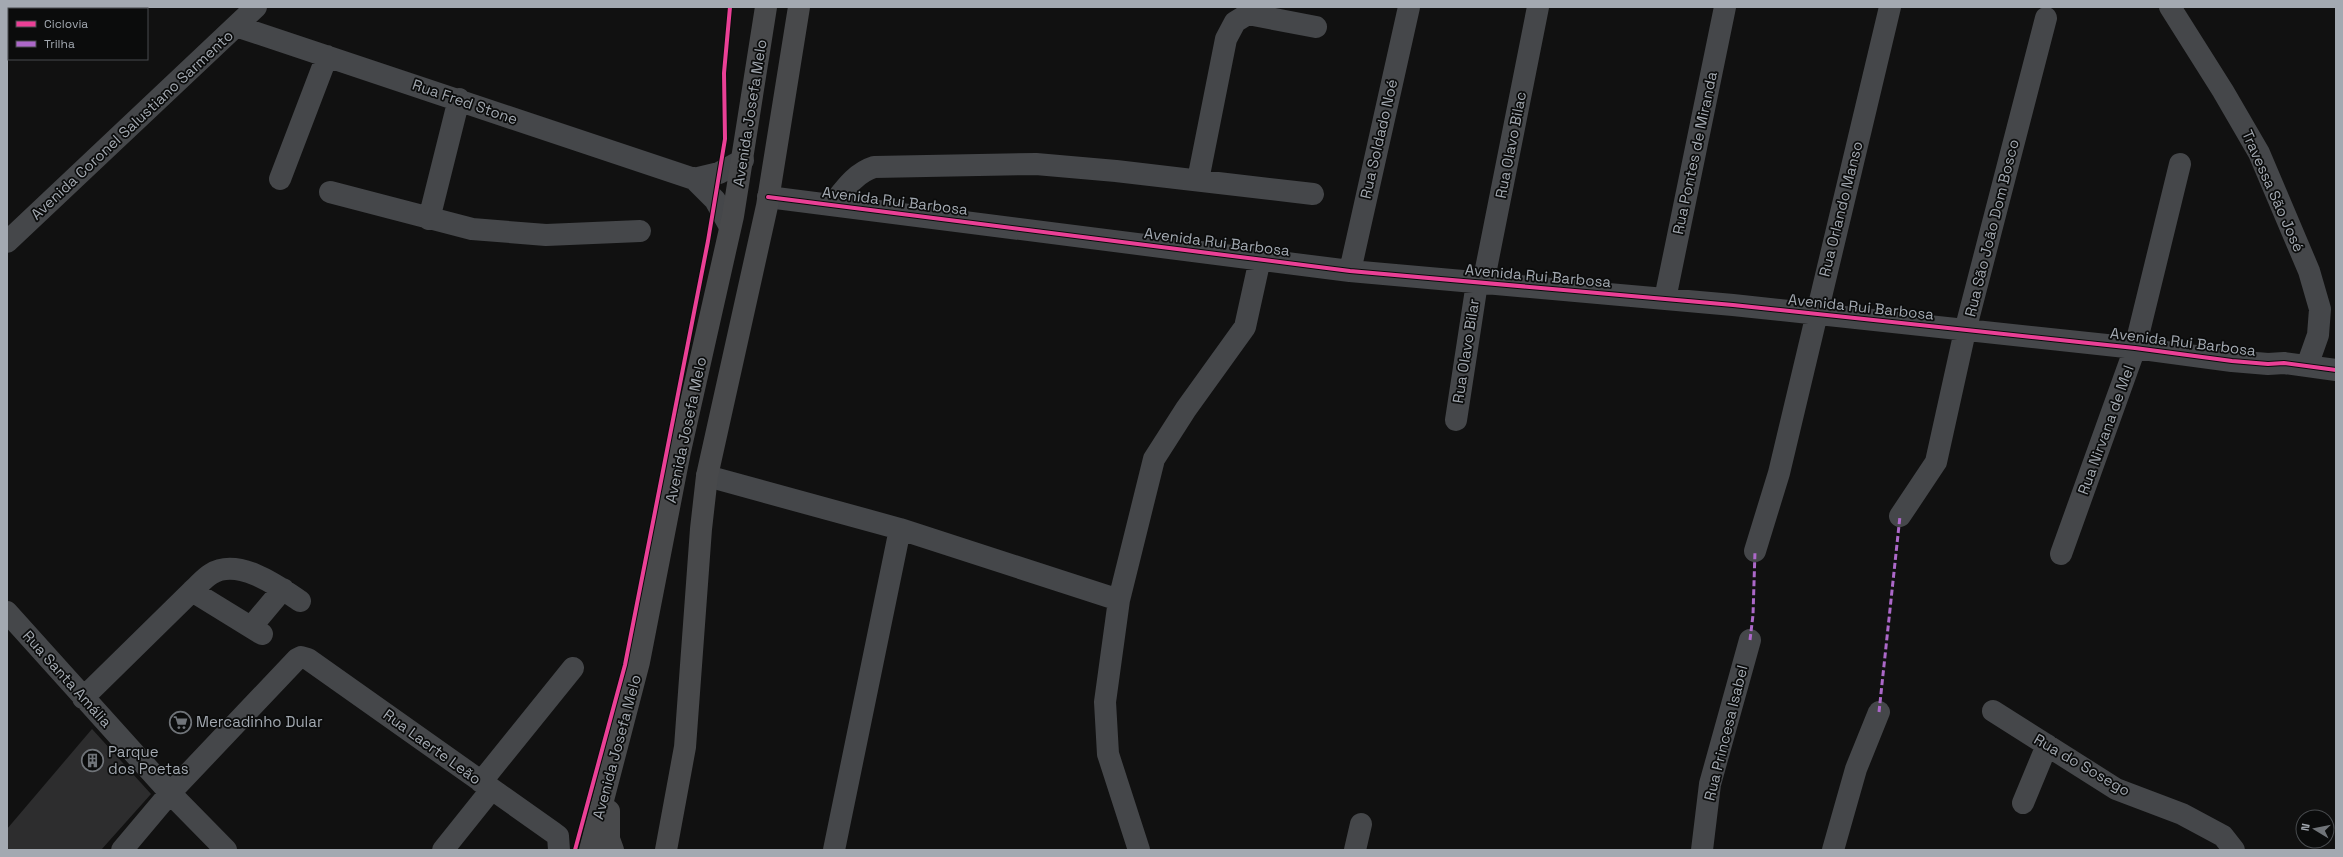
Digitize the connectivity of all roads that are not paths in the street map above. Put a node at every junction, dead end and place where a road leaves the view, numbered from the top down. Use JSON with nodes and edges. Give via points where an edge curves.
{"nodes":[{"id":1,"x":256,"y":7,"type":"edge"},
{"id":2,"x":766,"y":7,"type":"edge"},
{"id":3,"x":799,"y":7,"type":"edge"},
{"id":4,"x":1409,"y":7,"type":"edge"},
{"id":5,"x":1538,"y":7,"type":"edge"},
{"id":6,"x":1725,"y":7,"type":"edge"},
{"id":7,"x":1890,"y":7,"type":"edge"},
{"id":8,"x":2170,"y":7,"type":"edge"},
{"id":9,"x":2046,"y":18,"type":"dead end"},
{"id":10,"x":236,"y":26,"type":"junction"},
{"id":11,"x":1316,"y":27,"type":"dead end"},
{"id":12,"x":327,"y":56,"type":"junction"},
{"id":13,"x":459,"y":99,"type":"junction"},
{"id":14,"x":743,"y":160,"type":"junction"},
{"id":15,"x":2180,"y":164,"type":"dead end"},
{"id":16,"x":694,"y":178,"type":"junction"},
{"id":17,"x":280,"y":179,"type":"dead end"},
{"id":18,"x":1198,"y":180,"type":"junction"},
{"id":19,"x":330,"y":192,"type":"dead end"},
{"id":20,"x":1313,"y":194,"type":"dead end"},
{"id":21,"x":768,"y":197,"type":"junction"},
{"id":22,"x":832,"y":205,"type":"junction"},
{"id":23,"x":429,"y":219,"type":"junction"},
{"id":24,"x":730,"y":227,"type":"junction"},
{"id":25,"x":640,"y":231,"type":"dead end"},
{"id":26,"x":7,"y":242,"type":"edge"},
{"id":27,"x":1260,"y":259,"type":"junction"},
{"id":28,"x":1350,"y":271,"type":"junction"},
{"id":29,"x":1480,"y":283,"type":"junction"},
{"id":30,"x":1665,"y":299,"type":"junction"},
{"id":31,"x":1815,"y":314,"type":"junction"},
{"id":32,"x":1965,"y":331,"type":"junction"},
{"id":33,"x":2135,"y":348,"type":"junction"},
{"id":34,"x":2307,"y":366,"type":"junction"},
{"id":35,"x":2336,"y":370,"type":"edge"},
{"id":36,"x":1456,"y":420,"type":"dead end"},
{"id":37,"x":707,"y":476,"type":"junction"},
{"id":38,"x":1900,"y":516,"type":"dead end"},
{"id":39,"x":900,"y":529,"type":"junction"},
{"id":40,"x":1755,"y":551,"type":"dead end"},
{"id":41,"x":2061,"y":554,"type":"dead end"},
{"id":42,"x":192,"y":591,"type":"junction"},
{"id":43,"x":1119,"y":600,"type":"junction"},
{"id":44,"x":7,"y":612,"type":"edge"},
{"id":45,"x":1750,"y":640,"type":"dead end"},
{"id":46,"x":573,"y":668,"type":"dead end"},
{"id":47,"x":83,"y":698,"type":"junction"},
{"id":48,"x":1993,"y":711,"type":"dead end"},
{"id":49,"x":1879,"y":712,"type":"dead end"},
{"id":50,"x":2047,"y":745,"type":"junction"},
{"id":51,"x":611,"y":770,"type":"junction"},
{"id":52,"x":486,"y":786,"type":"junction"},
{"id":53,"x":170,"y":793,"type":"junction"},
{"id":54,"x":2024,"y":803,"type":"dead end"},
{"id":55,"x":1361,"y":824,"type":"dead end"},
{"id":56,"x":559,"y":845,"type":"edge"},
{"id":57,"x":665,"y":848,"type":"edge"},
{"id":58,"x":122,"y":850,"type":"edge"},
{"id":59,"x":226,"y":850,"type":"edge"},
{"id":60,"x":443,"y":850,"type":"edge"},
{"id":61,"x":590,"y":850,"type":"edge"},
{"id":62,"x":613,"y":850,"type":"edge"},
{"id":63,"x":834,"y":850,"type":"edge"},
{"id":64,"x":1139,"y":850,"type":"edge"},
{"id":65,"x":1355,"y":850,"type":"edge"},
{"id":66,"x":1702,"y":850,"type":"edge"},
{"id":67,"x":1833,"y":850,"type":"edge"},
{"id":68,"x":2234,"y":850,"type":"edge"}],
"edges":[{"from":1,"to":10,"type":"street","name":"Avenida Coronel Salustiano Sarmento"},
{"from":2,"to":14,"type":"main road","name":"Avenida Josefa Melo"},
{"from":3,"to":21,"type":"main road","name":"Avenida Josefa Melo"},
{"from":4,"to":28,"type":"street","name":"Rua Soldado Noé"},
{"from":5,"to":29,"type":"street","name":"Rua Olavo Bilac"},
{"from":6,"to":30,"type":"street","name":"Rua Pontes de Miranda"},
{"from":7,"to":31,"type":"street","name":"Rua Orlando Manso"},
{"from":8,"to":34,"type":"street","name":"Travessa São José","via":[[2259,152],[2309,271],[2320,309],[2318,334]]},
{"from":9,"to":32,"type":"street","name":"Rua São João Dom Bosco"},
{"from":10,"to":12,"type":"street","name":"Rua Fred Stone"},
{"from":10,"to":26,"type":"street","name":"Avenida Coronel Salustiano Sarmento"},
{"from":11,"to":18,"type":"street","via":[[1248,14],[1234,22],[1226,39]]},
{"from":12,"to":13,"type":"street","name":"Rua Fred Stone"},
{"from":12,"to":17,"type":"street"},
{"from":13,"to":16,"type":"street","name":"Rua Fred Stone"},
{"from":13,"to":23,"type":"street"},
{"from":14,"to":16,"type":"street","name":"Rua Fred Stone","via":[[719,173]]},
{"from":14,"to":24,"type":"main road","name":"Avenida Josefa Melo"},
{"from":15,"to":33,"type":"street","name":"Rua Nirvana de Mel"},
{"from":16,"to":24,"type":"street","name":"Rua Fred Stone","via":[[715,200]]},
{"from":18,"to":20,"type":"street"},
{"from":18,"to":22,"type":"street","via":[[1036,164],[874,167],[863,170],[854,178]]},
{"from":19,"to":23,"type":"street"},
{"from":21,"to":22,"type":"street","name":"Avenida Rui Barbosa"},
{"from":21,"to":37,"type":"main road","name":"Avenida Josefa Melo"},
{"from":22,"to":27,"type":"street","name":"Avenida Rui Barbosa"},
{"from":23,"to":25,"type":"street","via":[[472,229],[520,234]]},
{"from":24,"to":51,"type":"main road","name":"Avenida Josefa Melo","via":[[680,451],[639,662]]},
{"from":27,"to":28,"type":"street","name":"Avenida Rui Barbosa"},
{"from":27,"to":43,"type":"street","via":[[1245,327],[1186,409],[1154,459]]},
{"from":28,"to":29,"type":"street","name":"Avenida Rui Barbosa"},
{"from":29,"to":30,"type":"street","name":"Avenida Rui Barbosa"},
{"from":29,"to":36,"type":"street","name":"Rua Olavo Bilar"},
{"from":30,"to":31,"type":"street","name":"Avenida Rui Barbosa"},
{"from":31,"to":32,"type":"street","name":"Avenida Rui Barbosa"},
{"from":31,"to":40,"type":"street","name":"Rua Orlando Manso","via":[[1779,473]]},
{"from":32,"to":33,"type":"street","name":"Avenida Rui Barbosa"},
{"from":32,"to":38,"type":"street","name":"Rua São João Dom Bosco","via":[[1936,462]]},
{"from":33,"to":34,"type":"street","name":"Avenida Rui Barbosa","via":[[2232,361]]},
{"from":33,"to":41,"type":"street","name":"Rua Nirvana de Mel"},
{"from":34,"to":35,"type":"street","name":"Avenida Rui Barbosa"},
{"from":37,"to":39,"type":"street"},
{"from":37,"to":57,"type":"main road","name":"Avenida Josefa Melo","via":[[700,529],[685,747]]},
{"from":39,"to":43,"type":"street"},
{"from":39,"to":63,"type":"street"},
{"from":42,"to":42,"type":"street","via":[[257,630],[291,595],[252,573],[229,570],[210,574]]},
{"from":42,"to":47,"type":"street"},
{"from":43,"to":64,"type":"street","via":[[1105,702],[1108,754]]},
{"from":44,"to":47,"type":"street","name":"Rua Santa Amália"},
{"from":45,"to":66,"type":"street","name":"Rua Princesa Isabel","via":[[1710,784]]},
{"from":46,"to":52,"type":"street"},
{"from":47,"to":53,"type":"street","name":"Rua Santa Amália"},
{"from":48,"to":50,"type":"street","name":"Rua do Sosego"},
{"from":49,"to":67,"type":"street","via":[[1856,769]]},
{"from":50,"to":54,"type":"street"},
{"from":50,"to":68,"type":"street","name":"Rua do Sosego","via":[[2116,788],[2182,814],[2223,836]]},
{"from":51,"to":61,"type":"main road","name":"Avenida Josefa Melo"},
{"from":51,"to":62,"type":"main road","via":[[608,829]]},
{"from":52,"to":53,"type":"street","name":"Rua Laerte Leão","via":[[308,658],[301,657]]},
{"from":52,"to":56,"type":"street","name":"Rua Laerte Leão","via":[[554,833]]},
{"from":52,"to":60,"type":"street"},
{"from":53,"to":58,"type":"street"},
{"from":53,"to":59,"type":"street","name":"Rua Santa Amália"},
{"from":55,"to":65,"type":"street"}]}
